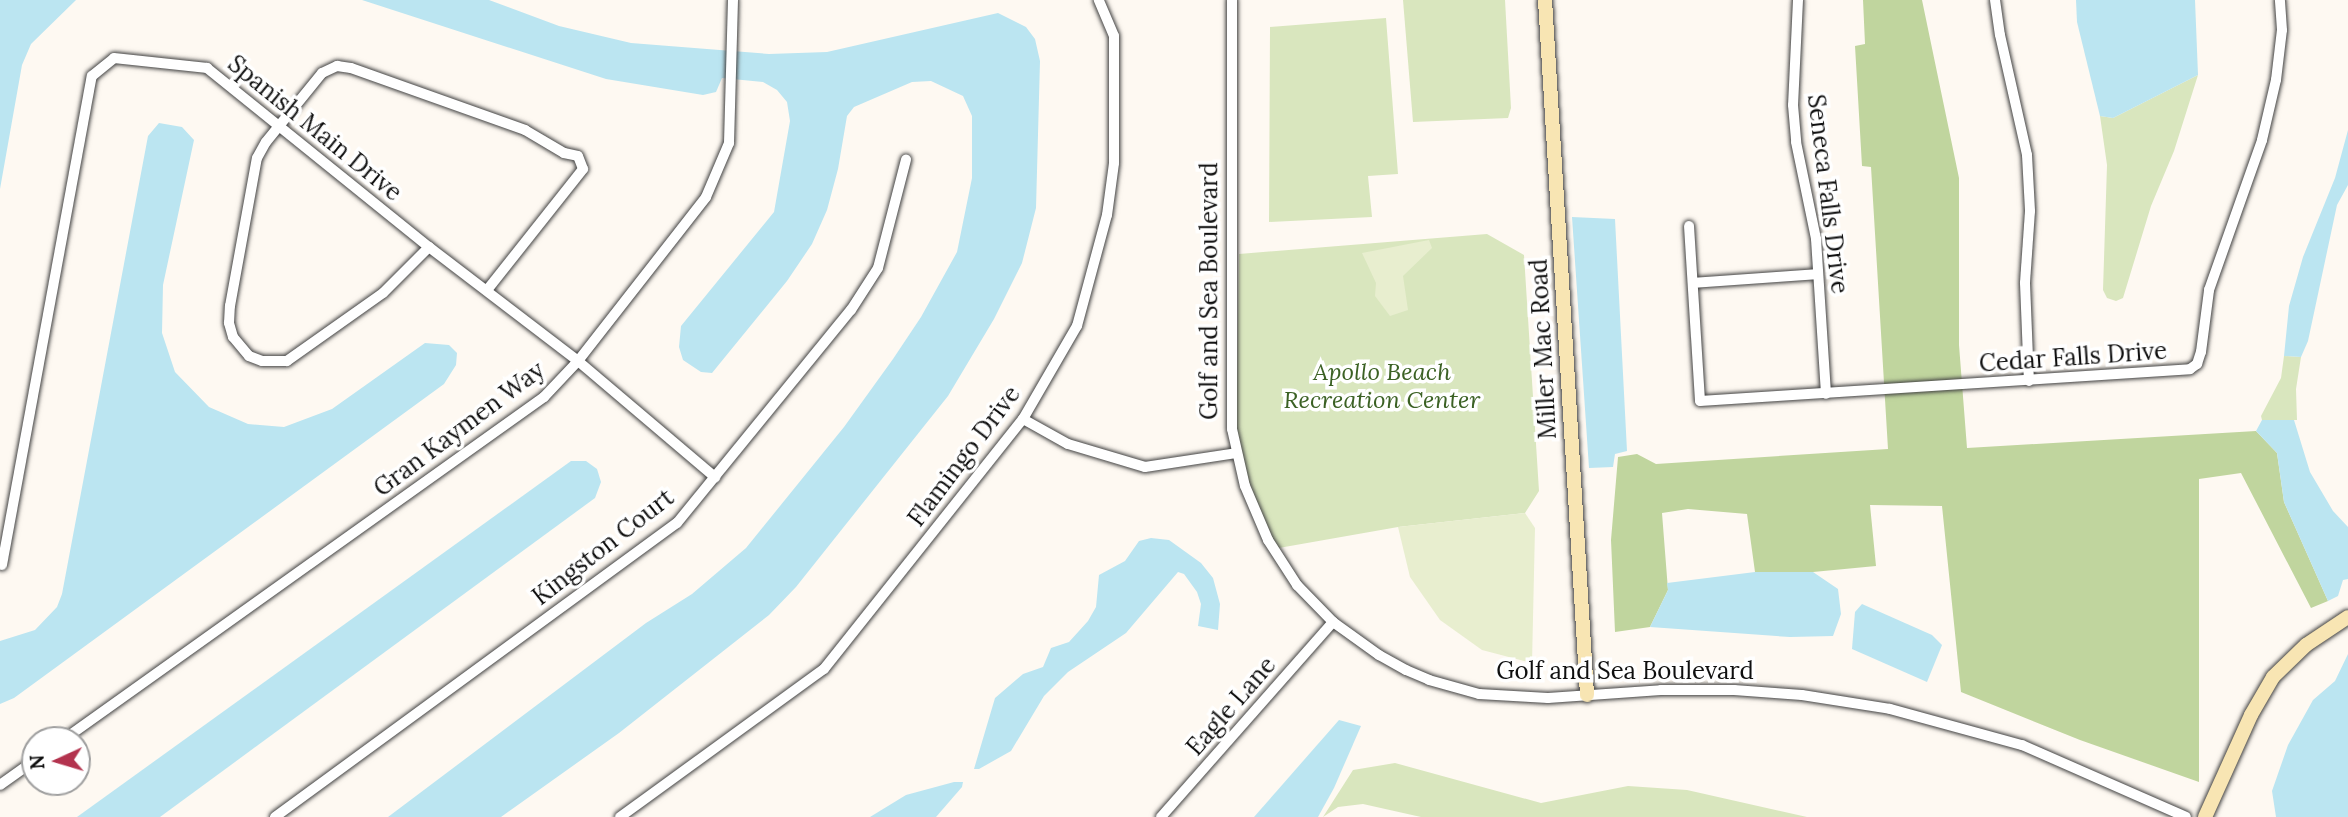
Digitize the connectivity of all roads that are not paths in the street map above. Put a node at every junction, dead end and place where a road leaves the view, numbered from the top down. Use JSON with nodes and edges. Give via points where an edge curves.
{"nodes":[{"id":1,"x":733,"y":0,"type":"edge"},
{"id":2,"x":1099,"y":0,"type":"edge"},
{"id":3,"x":1232,"y":0,"type":"edge"},
{"id":4,"x":1545,"y":0,"type":"edge"},
{"id":5,"x":1798,"y":0,"type":"edge"},
{"id":6,"x":1995,"y":0,"type":"edge"},
{"id":7,"x":2280,"y":0,"type":"edge"},
{"id":8,"x":278,"y":127,"type":"junction"},
{"id":9,"x":906,"y":160,"type":"dead end"},
{"id":10,"x":1689,"y":226,"type":"dead end"},
{"id":11,"x":429,"y":247,"type":"junction"},
{"id":12,"x":1818,"y":275,"type":"junction"},
{"id":13,"x":1693,"y":283,"type":"junction"},
{"id":14,"x":487,"y":290,"type":"junction"},
{"id":15,"x":578,"y":361,"type":"junction"},
{"id":16,"x":2029,"y":381,"type":"junction"},
{"id":17,"x":1826,"y":394,"type":"junction"},
{"id":18,"x":1023,"y":419,"type":"junction"},
{"id":19,"x":1236,"y":453,"type":"junction"},
{"id":20,"x":715,"y":477,"type":"junction"},
{"id":21,"x":2,"y":565,"type":"dead end"},
{"id":22,"x":2348,"y":617,"type":"edge"},
{"id":23,"x":1333,"y":622,"type":"junction"},
{"id":24,"x":1587,"y":695,"type":"junction"},
{"id":25,"x":82,"y":726,"type":"edge"},
{"id":26,"x":21,"y":770,"type":"edge"},
{"id":27,"x":0,"y":785,"type":"edge"},
{"id":28,"x":275,"y":817,"type":"edge"},
{"id":29,"x":620,"y":817,"type":"edge"},
{"id":30,"x":1161,"y":817,"type":"edge"},
{"id":31,"x":2186,"y":817,"type":"edge"},
{"id":32,"x":2205,"y":817,"type":"edge"}],
"edges":[{"from":1,"to":15,"type":"street","name":"Gran Kaymen Way","via":[[729,143],[706,197]]},
{"from":2,"to":18,"type":"street","name":"Flamingo Drive","via":[[1114,36],[1114,163],[1107,215],[1077,326]]},
{"from":3,"to":19,"type":"street","name":"Golf and Sea Boulevard","via":[[1230,405]]},
{"from":4,"to":24,"type":"street","name":"Miller Mac Road"},
{"from":5,"to":12,"type":"street","name":"Seneca Falls Drive","via":[[1793,104]]},
{"from":6,"to":16,"type":"street","via":[[2027,155]]},
{"from":7,"to":16,"type":"street","name":"Cedar Falls Drive","via":[[2276,80],[2262,140],[2209,290],[2197,364],[2177,372]]},
{"from":8,"to":11,"type":"street","name":"Spanish Main Drive"},
{"from":8,"to":11,"type":"street","via":[[257,158],[230,306],[233,337],[249,356],[276,362],[303,353],[383,293]]},
{"from":8,"to":14,"type":"street","via":[[322,73],[337,66],[526,131],[578,156],[583,169]]},
{"from":8,"to":21,"type":"street","name":"Spanish Main Drive","via":[[207,68],[114,58],[92,76]]},
{"from":9,"to":20,"type":"street","name":"Kingston Court","via":[[878,268],[851,310]]},
{"from":10,"to":13,"type":"street"},
{"from":11,"to":14,"type":"street","name":"Spanish Main Drive"},
{"from":12,"to":13,"type":"street"},
{"from":12,"to":17,"type":"street","name":"Seneca Falls Drive"},
{"from":13,"to":17,"type":"street","name":"Cedar Falls Drive","via":[[1700,401]]},
{"from":14,"to":15,"type":"street","name":"Spanish Main Drive"},
{"from":15,"to":20,"type":"street","name":"Spanish Main Drive"},
{"from":15,"to":25,"type":"street","name":"Gran Kaymen Way","via":[[544,397]]},
{"from":16,"to":17,"type":"street","name":"Cedar Falls Drive"},
{"from":18,"to":19,"type":"street","via":[[1068,444],[1146,467]]},
{"from":18,"to":29,"type":"street","name":"Flamingo Drive","via":[[824,669]]},
{"from":19,"to":23,"type":"street","name":"Golf and Sea Boulevard","via":[[1273,549],[1297,585]]},
{"from":20,"to":28,"type":"street","name":"Kingston Court","via":[[677,523]]},
{"from":22,"to":32,"type":"street","via":[[2306,645],[2273,677],[2250,716]]},
{"from":23,"to":24,"type":"street","name":"Golf and Sea Boulevard","via":[[1379,655],[1454,688],[1525,699]]},
{"from":23,"to":30,"type":"street","name":"Eagle Lane"},
{"from":24,"to":31,"type":"street","name":"Golf and Sea Boulevard","via":[[1734,690],[1890,709],[2022,745]]},
{"from":26,"to":27,"type":"street"}]}
